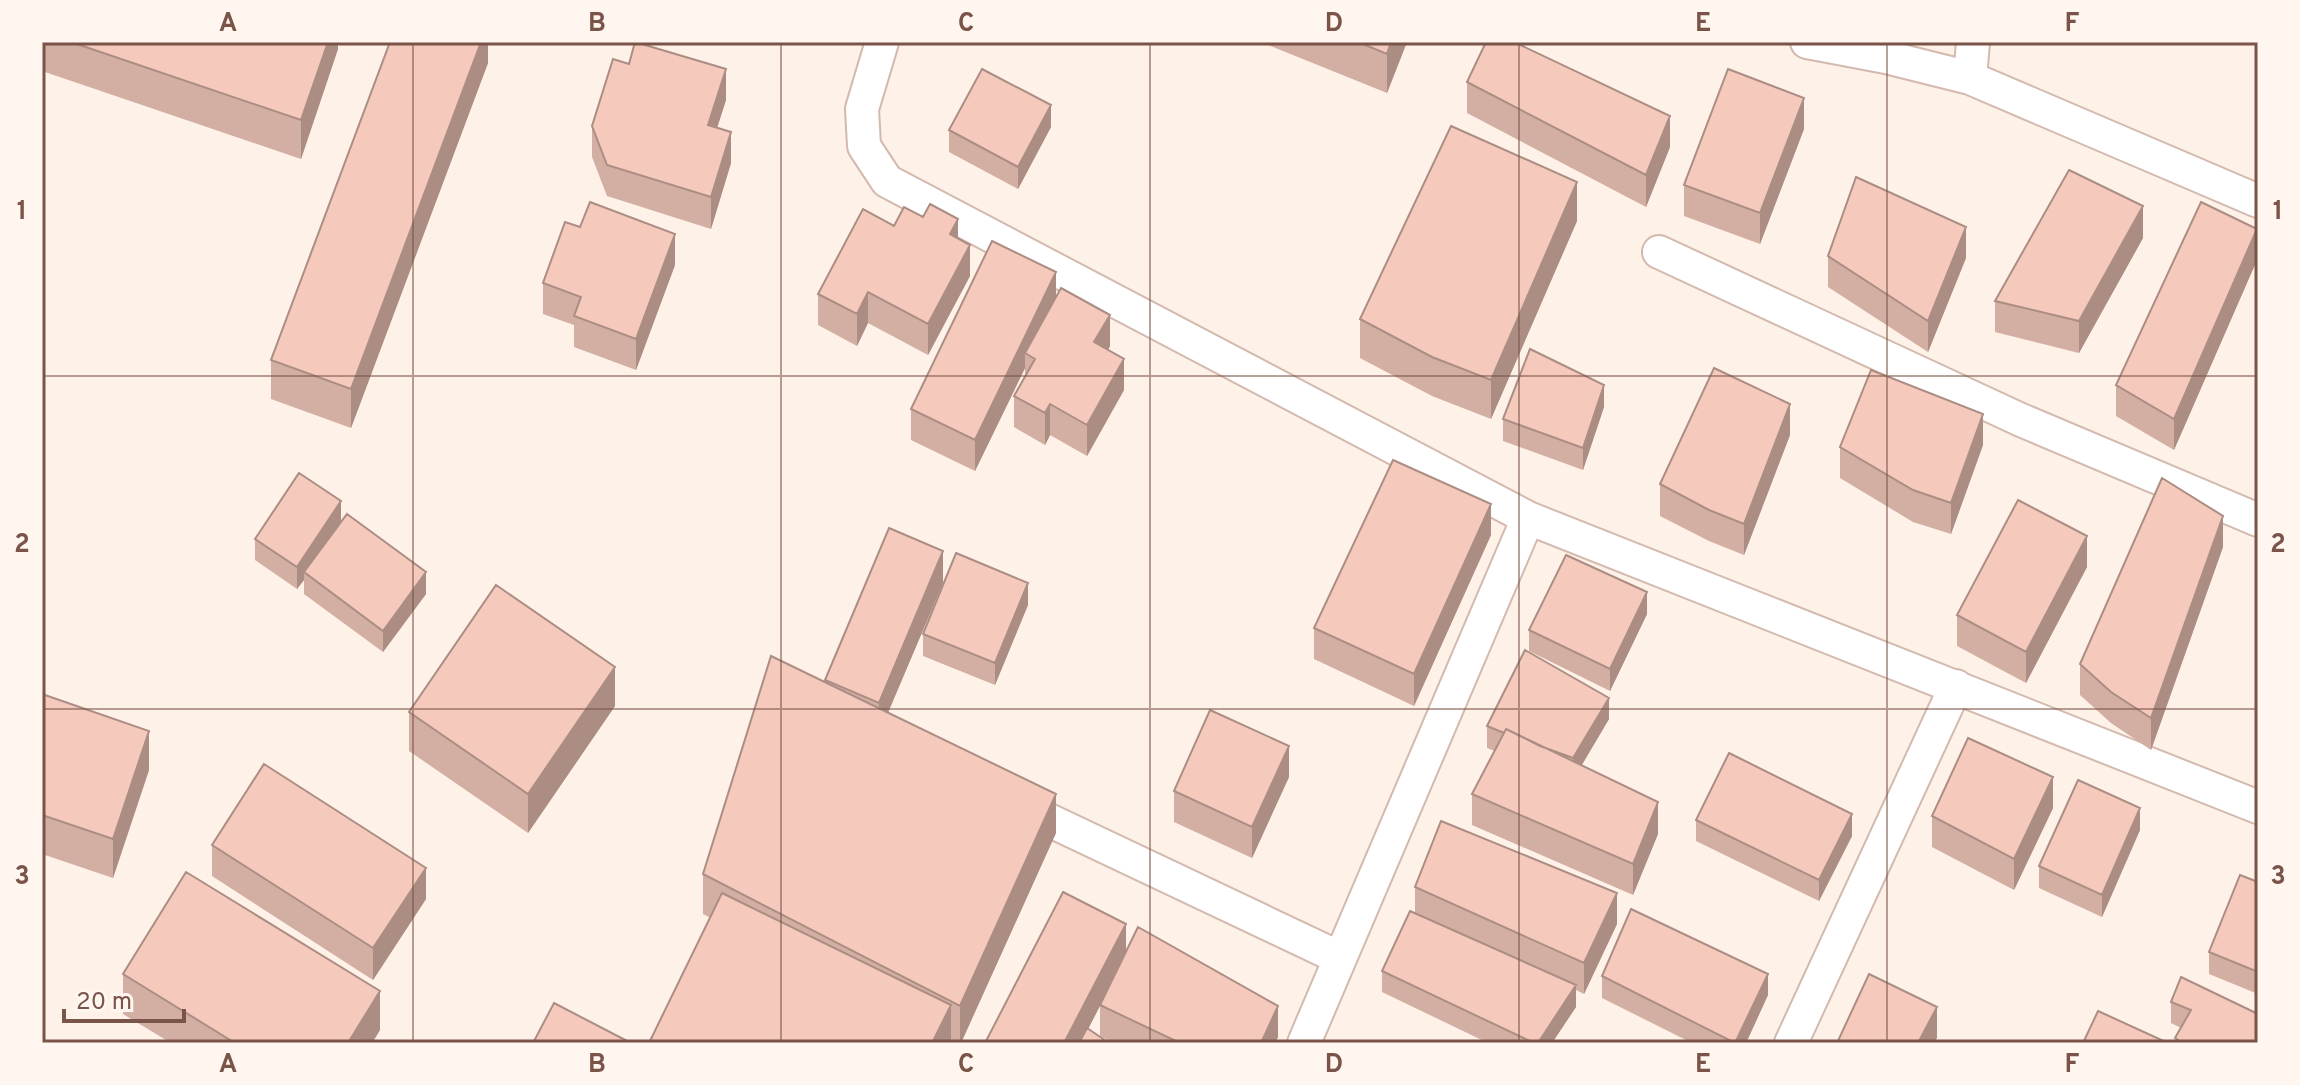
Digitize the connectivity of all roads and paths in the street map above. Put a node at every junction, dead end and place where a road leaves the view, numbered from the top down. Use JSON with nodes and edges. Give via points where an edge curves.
{"nodes":[{"id":1,"x":882,"y":42,"type":"edge"},
{"id":2,"x":1807,"y":42,"type":"edge"},
{"id":3,"x":1973,"y":42,"type":"edge"},
{"id":4,"x":1970,"y":78,"type":"junction"},
{"id":5,"x":2258,"y":201,"type":"edge"},
{"id":6,"x":1659,"y":252,"type":"dead end"},
{"id":7,"x":1528,"y":518,"type":"junction"},
{"id":8,"x":2258,"y":520,"type":"edge"},
{"id":9,"x":1956,"y":686,"type":"junction"},
{"id":10,"x":993,"y":794,"type":"edge"},
{"id":11,"x":2258,"y":807,"type":"edge"},
{"id":12,"x":1340,"y":958,"type":"junction"},
{"id":13,"x":1304,"y":1043,"type":"edge"},
{"id":14,"x":1791,"y":1043,"type":"edge"}],
"edges":[{"from":1,"to":7,"type":"street","via":[[862,109],[864,146],[887,181]]},
{"from":2,"to":4,"type":"street"},
{"from":3,"to":4,"type":"street"},
{"from":4,"to":5,"type":"street"},
{"from":6,"to":8,"type":"street","via":[[2021,420]]},
{"from":7,"to":9,"type":"street"},
{"from":7,"to":12,"type":"street"},
{"from":9,"to":11,"type":"street"},
{"from":9,"to":14,"type":"street"},
{"from":10,"to":12,"type":"street"},
{"from":12,"to":13,"type":"street"}]}
